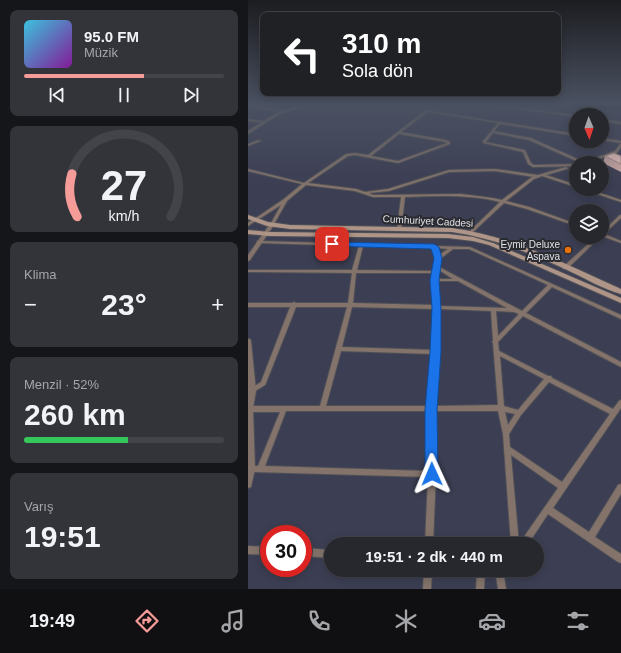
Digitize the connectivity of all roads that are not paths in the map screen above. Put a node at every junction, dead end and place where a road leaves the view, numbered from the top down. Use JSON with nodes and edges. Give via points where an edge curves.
{"nodes":[{"id":1,"x":555,"y":131,"type":"edge"},
{"id":2,"x":492,"y":132,"type":"joint"},
{"id":3,"x":399,"y":133,"type":"joint"},
{"id":4,"x":569,"y":134,"type":"edge"},
{"id":5,"x":609,"y":140,"type":"edge"},
{"id":6,"x":259,"y":141,"type":"dead end"},
{"id":7,"x":621,"y":142,"type":"edge"},
{"id":8,"x":248,"y":145,"type":"edge"},
{"id":9,"x":621,"y":145,"type":"edge"},
{"id":10,"x":609,"y":156,"type":"edge"},
{"id":11,"x":368,"y":157,"type":"junction"},
{"id":12,"x":569,"y":157,"type":"edge"},
{"id":13,"x":569,"y":165,"type":"edge"},
{"id":14,"x":569,"y":167,"type":"edge"},
{"id":15,"x":248,"y":170,"type":"edge"},
{"id":16,"x":538,"y":175,"type":"junction"},
{"id":17,"x":305,"y":184,"type":"junction"},
{"id":18,"x":569,"y":184,"type":"edge"},
{"id":19,"x":364,"y":193,"type":"junction"},
{"id":20,"x":403,"y":196,"type":"junction"},
{"id":21,"x":606,"y":196,"type":"edge"},
{"id":22,"x":285,"y":200,"type":"junction"},
{"id":23,"x":503,"y":201,"type":"junction"},
{"id":24,"x":621,"y":201,"type":"edge"},
{"id":25,"x":621,"y":216,"type":"edge"},
{"id":26,"x":248,"y":217,"type":"edge"},
{"id":27,"x":255,"y":220,"type":"junction"},
{"id":28,"x":569,"y":223,"type":"edge"},
{"id":29,"x":248,"y":225,"type":"edge"},
{"id":30,"x":272,"y":225,"type":"junction"},
{"id":31,"x":609,"y":227,"type":"edge"},
{"id":32,"x":400,"y":230,"type":"junction"},
{"id":33,"x":248,"y":232,"type":"edge"},
{"id":34,"x":471,"y":232,"type":"junction"},
{"id":35,"x":265,"y":234,"type":"junction"},
{"id":36,"x":609,"y":237,"type":"edge"},
{"id":37,"x":259,"y":242,"type":"junction"},
{"id":38,"x":621,"y":242,"type":"edge"},
{"id":39,"x":591,"y":244,"type":"edge"},
{"id":40,"x":361,"y":245,"type":"junction"},
{"id":41,"x":434,"y":247,"type":"junction"},
{"id":42,"x":453,"y":248,"type":"junction"},
{"id":43,"x":438,"y":258,"type":"junction"},
{"id":44,"x":248,"y":259,"type":"edge"},
{"id":45,"x":565,"y":268,"type":"junction"},
{"id":46,"x":435,"y":269,"type":"junction"},
{"id":47,"x":248,"y":270,"type":"edge"},
{"id":48,"x":354,"y":272,"type":"junction"},
{"id":49,"x":435,"y":280,"type":"junction"},
{"id":50,"x":457,"y":280,"type":"junction"},
{"id":51,"x":551,"y":285,"type":"junction"},
{"id":52,"x":621,"y":292,"type":"edge"},
{"id":53,"x":621,"y":301,"type":"edge"},
{"id":54,"x":248,"y":304,"type":"edge"},
{"id":55,"x":294,"y":304,"type":"junction"},
{"id":56,"x":350,"y":304,"type":"junction"},
{"id":57,"x":437,"y":308,"type":"junction"},
{"id":58,"x":493,"y":309,"type":"junction"},
{"id":59,"x":514,"y":310,"type":"junction"},
{"id":60,"x":523,"y":313,"type":"junction"},
{"id":61,"x":621,"y":317,"type":"edge"},
{"id":62,"x":248,"y":341,"type":"edge"},
{"id":63,"x":495,"y":342,"type":"junction"},
{"id":64,"x":338,"y":349,"type":"junction"},
{"id":65,"x":436,"y":352,"type":"junction"},
{"id":66,"x":497,"y":352,"type":"junction"},
{"id":67,"x":248,"y":354,"type":"edge"},
{"id":68,"x":621,"y":365,"type":"edge"},
{"id":69,"x":549,"y":378,"type":"junction"},
{"id":70,"x":252,"y":391,"type":"junction"},
{"id":71,"x":621,"y":403,"type":"edge"},
{"id":72,"x":323,"y":407,"type":"junction"},
{"id":73,"x":501,"y":408,"type":"junction"},
{"id":74,"x":249,"y":409,"type":"edge"},
{"id":75,"x":284,"y":409,"type":"junction"},
{"id":76,"x":431,"y":410,"type":"junction"},
{"id":77,"x":519,"y":413,"type":"junction"},
{"id":78,"x":614,"y":413,"type":"junction"},
{"id":79,"x":506,"y":434,"type":"junction"},
{"id":80,"x":508,"y":449,"type":"junction"},
{"id":81,"x":251,"y":469,"type":"junction"},
{"id":82,"x":260,"y":469,"type":"junction"},
{"id":83,"x":432,"y":474,"type":"junction"},
{"id":84,"x":248,"y":484,"type":"edge"},
{"id":85,"x":563,"y":487,"type":"junction"},
{"id":86,"x":621,"y":487,"type":"edge"},
{"id":87,"x":548,"y":509,"type":"junction"},
{"id":88,"x":429,"y":537,"type":"edge"},
{"id":89,"x":514,"y":537,"type":"edge"},
{"id":90,"x":528,"y":537,"type":"edge"},
{"id":91,"x":590,"y":538,"type":"junction"},
{"id":92,"x":248,"y":550,"type":"edge"},
{"id":93,"x":260,"y":551,"type":"edge"},
{"id":94,"x":312,"y":553,"type":"edge"},
{"id":95,"x":324,"y":554,"type":"edge"},
{"id":96,"x":621,"y":559,"type":"edge"},
{"id":97,"x":428,"y":577,"type":"edge"},
{"id":98,"x":481,"y":577,"type":"edge"},
{"id":99,"x":500,"y":577,"type":"edge"},
{"id":100,"x":427,"y":589,"type":"edge"},
{"id":101,"x":480,"y":589,"type":"edge"},
{"id":102,"x":502,"y":589,"type":"edge"}],
"edges":[{"from":1,"to":4,"type":"street"},
{"from":2,"to":12,"type":"street","via":[[534,141]]},
{"from":2,"to":13,"type":"street","via":[[484,142],[524,151],[533,166]]},
{"from":3,"to":11,"type":"street"},
{"from":3,"to":11,"type":"street","via":[[446,140],[449,143],[398,162]]},
{"from":5,"to":7,"type":"street"},
{"from":6,"to":8,"type":"street"},
{"from":9,"to":10,"type":"street","via":[[616,154]]},
{"from":11,"to":17,"type":"street","via":[[347,155]]},
{"from":14,"to":16,"type":"street"},
{"from":15,"to":17,"type":"street"},
{"from":16,"to":18,"type":"street"},
{"from":16,"to":19,"type":"street","via":[[495,170],[449,171],[388,190]]},
{"from":16,"to":23,"type":"street","via":[[517,188]]},
{"from":17,"to":19,"type":"street"},
{"from":17,"to":22,"type":"street"},
{"from":19,"to":20,"type":"street","via":[[373,196]]},
{"from":20,"to":23,"type":"street","via":[[462,195]]},
{"from":20,"to":32,"type":"street"},
{"from":21,"to":24,"type":"street"},
{"from":22,"to":27,"type":"street"},
{"from":22,"to":30,"type":"street"},
{"from":23,"to":28,"type":"street"},
{"from":23,"to":34,"type":"street"},
{"from":25,"to":31,"type":"street"},
{"from":26,"to":27,"type":"main road","name":"Cumhuriyet Caddesi"},
{"from":27,"to":29,"type":"street"},
{"from":27,"to":30,"type":"main road","name":"Cumhuriyet Caddesi"},
{"from":30,"to":32,"type":"main road","name":"Cumhuriyet Caddesi"},
{"from":30,"to":35,"type":"street"},
{"from":32,"to":34,"type":"main road","name":"Cumhuriyet Caddesi"},
{"from":33,"to":35,"type":"main road","name":"Cumhuriyet Caddesi"},
{"from":34,"to":45,"type":"main road","name":"Cumhuriyet Caddesi","via":[[504,241]]},
{"from":35,"to":37,"type":"street"},
{"from":35,"to":53,"type":"main road","name":"Cumhuriyet Caddesi","via":[[448,236],[473,239],[491,244]]},
{"from":36,"to":38,"type":"street"},
{"from":37,"to":40,"type":"street"},
{"from":37,"to":44,"type":"street"},
{"from":39,"to":45,"type":"street"},
{"from":40,"to":41,"type":"street"},
{"from":40,"to":48,"type":"street"},
{"from":41,"to":42,"type":"street"},
{"from":41,"to":43,"type":"street"},
{"from":42,"to":43,"type":"street"},
{"from":42,"to":51,"type":"street","via":[[475,250]]},
{"from":43,"to":46,"type":"street"},
{"from":45,"to":52,"type":"main road","name":"Cumhuriyet Caddesi"},
{"from":46,"to":48,"type":"street"},
{"from":46,"to":49,"type":"street"},
{"from":46,"to":50,"type":"street"},
{"from":47,"to":48,"type":"street"},
{"from":48,"to":56,"type":"street"},
{"from":49,"to":50,"type":"street"},
{"from":49,"to":57,"type":"street"},
{"from":50,"to":59,"type":"street"},
{"from":51,"to":60,"type":"street"},
{"from":51,"to":61,"type":"street"},
{"from":54,"to":55,"type":"street"},
{"from":55,"to":56,"type":"street"},
{"from":55,"to":70,"type":"street","via":[[263,383]]},
{"from":56,"to":57,"type":"street"},
{"from":56,"to":64,"type":"street"},
{"from":57,"to":58,"type":"street"},
{"from":57,"to":65,"type":"street"},
{"from":58,"to":59,"type":"street"},
{"from":58,"to":63,"type":"street"},
{"from":59,"to":60,"type":"street"},
{"from":60,"to":63,"type":"street"},
{"from":60,"to":68,"type":"street"},
{"from":62,"to":67,"type":"street"},
{"from":63,"to":66,"type":"street"},
{"from":64,"to":65,"type":"street"},
{"from":64,"to":72,"type":"street"},
{"from":65,"to":76,"type":"street"},
{"from":66,"to":69,"type":"street"},
{"from":66,"to":73,"type":"street"},
{"from":67,"to":70,"type":"street"},
{"from":69,"to":77,"type":"street"},
{"from":69,"to":78,"type":"street"},
{"from":70,"to":74,"type":"street"},
{"from":71,"to":78,"type":"street"},
{"from":72,"to":75,"type":"street"},
{"from":72,"to":76,"type":"street"},
{"from":73,"to":76,"type":"street"},
{"from":73,"to":77,"type":"street"},
{"from":73,"to":79,"type":"street"},
{"from":74,"to":75,"type":"street"},
{"from":74,"to":81,"type":"street"},
{"from":75,"to":82,"type":"street"},
{"from":76,"to":83,"type":"street"},
{"from":77,"to":79,"type":"street"},
{"from":78,"to":85,"type":"street"},
{"from":79,"to":80,"type":"street"},
{"from":80,"to":85,"type":"street"},
{"from":80,"to":89,"type":"street"},
{"from":81,"to":82,"type":"street"},
{"from":81,"to":84,"type":"street"},
{"from":82,"to":83,"type":"street"},
{"from":83,"to":88,"type":"street"},
{"from":85,"to":87,"type":"street"},
{"from":86,"to":91,"type":"street"},
{"from":87,"to":90,"type":"street"},
{"from":87,"to":91,"type":"street"},
{"from":91,"to":96,"type":"street"},
{"from":92,"to":93,"type":"street"},
{"from":94,"to":95,"type":"street"},
{"from":97,"to":100,"type":"street"},
{"from":98,"to":101,"type":"street"},
{"from":99,"to":102,"type":"street"}]}
